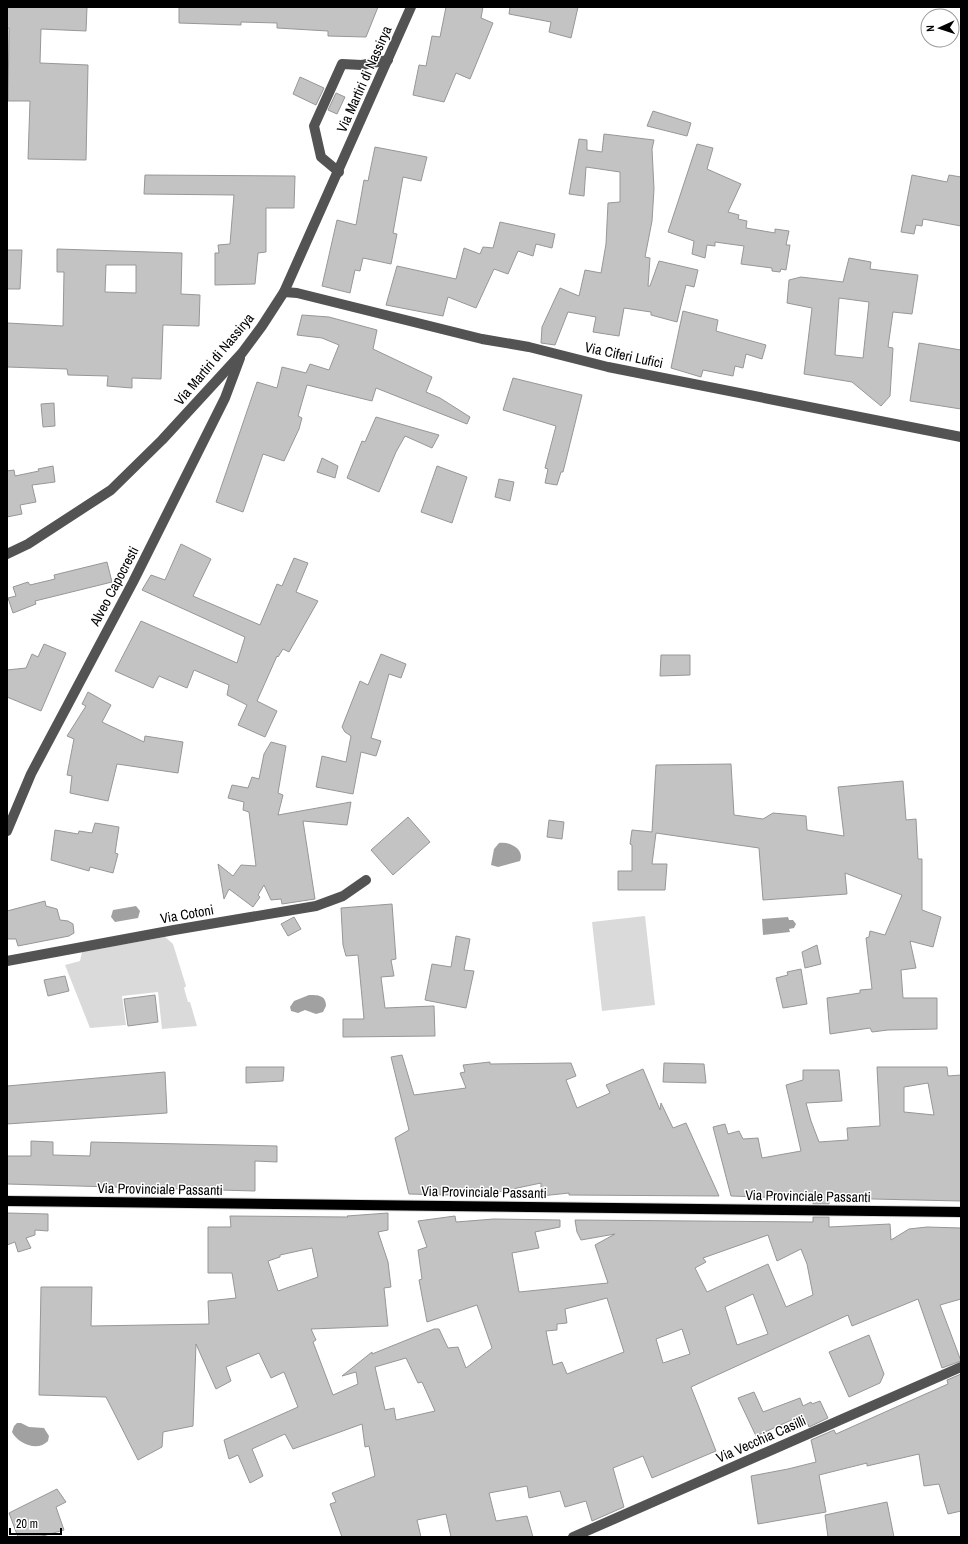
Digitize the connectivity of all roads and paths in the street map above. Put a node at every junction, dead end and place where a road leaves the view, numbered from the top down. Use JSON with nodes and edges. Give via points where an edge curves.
{"nodes":[{"id":1,"x":411,"y":7,"type":"edge"},
{"id":2,"x":388,"y":60,"type":"junction"},
{"id":3,"x":339,"y":172,"type":"junction"},
{"id":4,"x":284,"y":292,"type":"junction"},
{"id":5,"x":242,"y":353,"type":"junction"},
{"id":6,"x":961,"y":438,"type":"edge"},
{"id":7,"x":7,"y":554,"type":"edge"},
{"id":8,"x":7,"y":831,"type":"edge"},
{"id":9,"x":366,"y":880,"type":"dead end"},
{"id":10,"x":7,"y":961,"type":"edge"},
{"id":11,"x":7,"y":1201,"type":"edge"},
{"id":12,"x":961,"y":1212,"type":"edge"},
{"id":13,"x":961,"y":1367,"type":"edge"},
{"id":14,"x":573,"y":1537,"type":"edge"}],
"edges":[{"from":1,"to":2,"type":"street","name":"Via Martiri di Nassirya"},
{"from":2,"to":3,"type":"street","name":"Via Martiri di Nassirya"},
{"from":2,"to":3,"type":"street","via":[[362,66],[342,64],[314,126],[321,156]]},
{"from":3,"to":4,"type":"street","name":"Via Martiri di Nassirya"},
{"from":4,"to":5,"type":"street","name":"Via Martiri di Nassirya"},
{"from":4,"to":6,"type":"street","name":"Via Ciferi Lufici","via":[[608,367]]},
{"from":5,"to":7,"type":"street","name":"Via Martiri di Nassirya","via":[[162,440],[111,490],[28,544]]},
{"from":5,"to":8,"type":"street","name":"Alveo Capocresti","via":[[225,398],[133,582],[30,774]]},
{"from":9,"to":10,"type":"street","name":"Via Cotoni","via":[[343,896],[316,906]]},
{"from":11,"to":12,"type":"main road","name":"Via Provinciale Passanti"},
{"from":13,"to":14,"type":"street","name":"Via Vecchia Casilli"}]}
